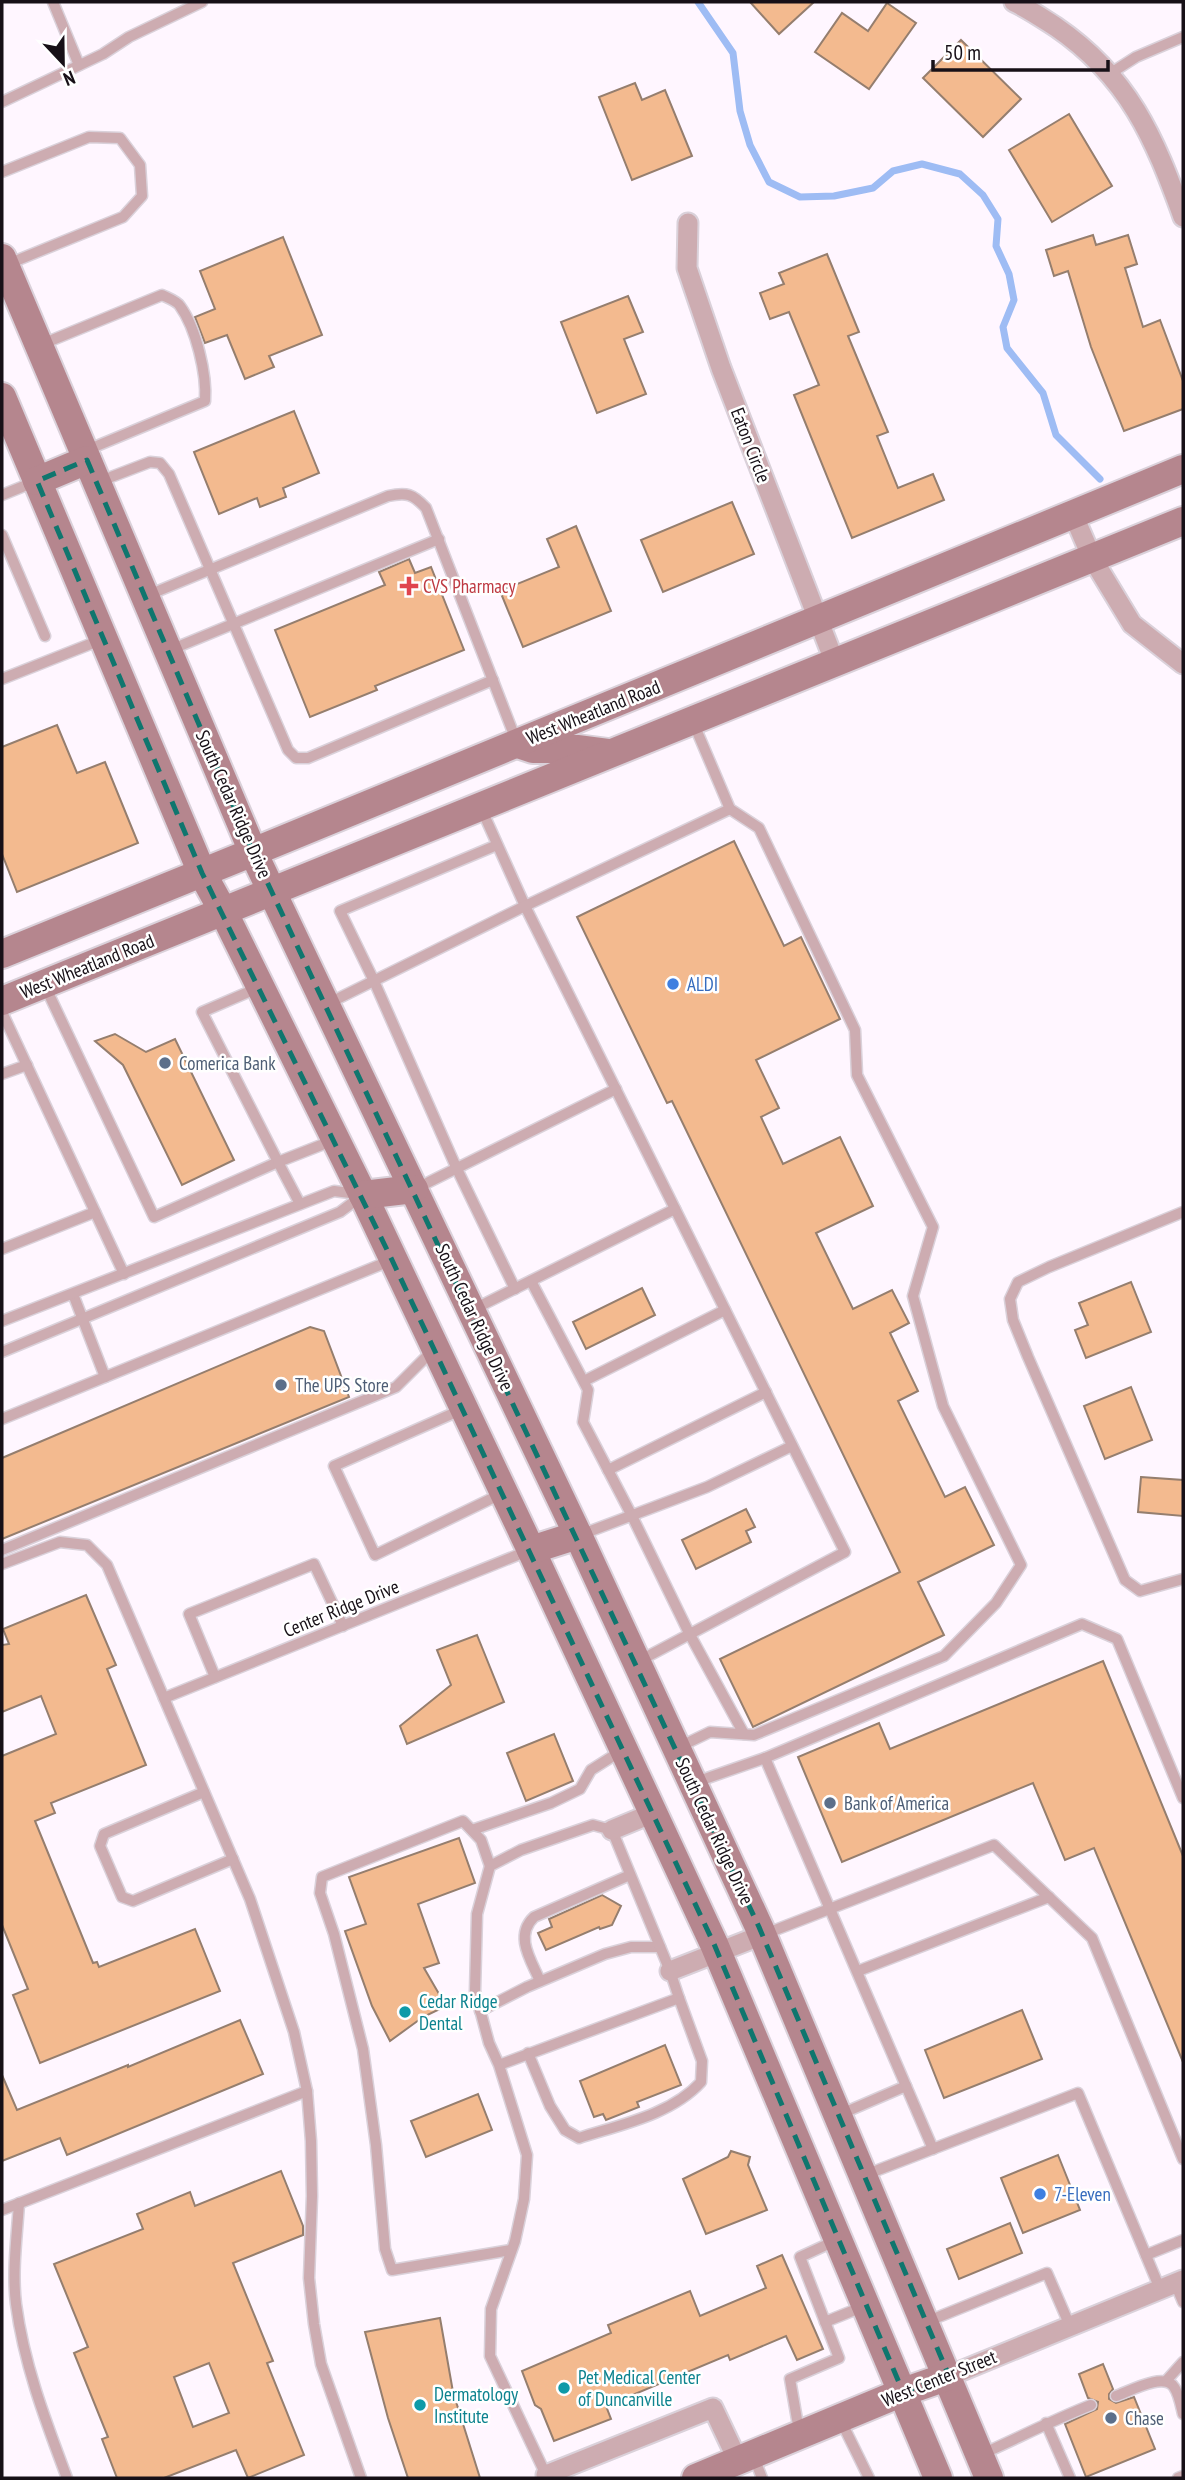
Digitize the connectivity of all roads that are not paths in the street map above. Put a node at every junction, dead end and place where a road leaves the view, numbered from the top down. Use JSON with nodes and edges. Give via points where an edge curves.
{"nodes":[{"id":1,"x":52,"y":2,"type":"edge"},
{"id":2,"x":202,"y":2,"type":"edge"},
{"id":3,"x":1014,"y":2,"type":"edge"},
{"id":4,"x":1183,"y":37,"type":"edge"},
{"id":5,"x":79,"y":65,"type":"junction"},
{"id":6,"x":1111,"y":73,"type":"junction"},
{"id":7,"x":2,"y":102,"type":"edge"},
{"id":8,"x":2,"y":172,"type":"edge"},
{"id":9,"x":1183,"y":217,"type":"edge"},
{"id":10,"x":688,"y":223,"type":"dead end"},
{"id":11,"x":3,"y":262,"type":"edge"},
{"id":12,"x":38,"y":345,"type":"junction"},
{"id":13,"x":2,"y":397,"type":"edge"},
{"id":14,"x":89,"y":465,"type":"junction"},
{"id":15,"x":1183,"y":468,"type":"edge"},
{"id":16,"x":37,"y":481,"type":"junction"},
{"id":17,"x":2,"y":495,"type":"edge"},
{"id":18,"x":1073,"y":514,"type":"junction"},
{"id":19,"x":1183,"y":521,"type":"edge"},
{"id":20,"x":2,"y":535,"type":"edge"},
{"id":21,"x":439,"y":539,"type":"junction"},
{"id":22,"x":1092,"y":558,"type":"junction"},
{"id":23,"x":209,"y":570,"type":"junction"},
{"id":24,"x":144,"y":597,"type":"junction"},
{"id":25,"x":818,"y":620,"type":"junction"},
{"id":26,"x":233,"y":624,"type":"junction"},
{"id":27,"x":45,"y":636,"type":"dead end"},
{"id":28,"x":103,"y":639,"type":"junction"},
{"id":29,"x":167,"y":651,"type":"junction"},
{"id":30,"x":835,"y":663,"type":"junction"},
{"id":31,"x":1183,"y":664,"type":"edge"},
{"id":32,"x":2,"y":679,"type":"edge"},
{"id":33,"x":493,"y":680,"type":"junction"},
{"id":34,"x":692,"y":721,"type":"junction"},
{"id":35,"x":518,"y":744,"type":"junction"},
{"id":36,"x":612,"y":754,"type":"junction"},
{"id":37,"x":481,"y":808,"type":"junction"},
{"id":38,"x":730,"y":808,"type":"junction"},
{"id":39,"x":497,"y":845,"type":"junction"},
{"id":40,"x":253,"y":852,"type":"junction"},
{"id":41,"x":202,"y":873,"type":"junction"},
{"id":42,"x":274,"y":892,"type":"junction"},
{"id":43,"x":525,"y":906,"type":"junction"},
{"id":44,"x":223,"y":911,"type":"junction"},
{"id":45,"x":2,"y":954,"type":"edge"},
{"id":46,"x":374,"y":981,"type":"junction"},
{"id":47,"x":44,"y":984,"type":"junction"},
{"id":48,"x":260,"y":987,"type":"junction"},
{"id":49,"x":2,"y":1001,"type":"edge"},
{"id":50,"x":327,"y":1004,"type":"junction"},
{"id":51,"x":2,"y":1012,"type":"edge"},
{"id":52,"x":27,"y":1065,"type":"junction"},
{"id":53,"x":2,"y":1074,"type":"edge"},
{"id":54,"x":616,"y":1089,"type":"junction"},
{"id":55,"x":336,"y":1139,"type":"junction"},
{"id":56,"x":278,"y":1162,"type":"junction"},
{"id":57,"x":456,"y":1167,"type":"junction"},
{"id":58,"x":414,"y":1189,"type":"junction"},
{"id":59,"x":363,"y":1195,"type":"junction"},
{"id":60,"x":300,"y":1204,"type":"junction"},
{"id":61,"x":675,"y":1209,"type":"junction"},
{"id":62,"x":95,"y":1212,"type":"junction"},
{"id":63,"x":1183,"y":1212,"type":"edge"},
{"id":64,"x":2,"y":1249,"type":"edge"},
{"id":65,"x":393,"y":1260,"type":"junction"},
{"id":66,"x":124,"y":1274,"type":"junction"},
{"id":67,"x":531,"y":1281,"type":"junction"},
{"id":68,"x":515,"y":1289,"type":"junction"},
{"id":69,"x":73,"y":1294,"type":"junction"},
{"id":70,"x":472,"y":1310,"type":"junction"},
{"id":71,"x":725,"y":1310,"type":"junction"},
{"id":72,"x":83,"y":1319,"type":"junction"},
{"id":73,"x":2,"y":1321,"type":"edge"},
{"id":74,"x":435,"y":1349,"type":"junction"},
{"id":75,"x":2,"y":1352,"type":"edge"},
{"id":76,"x":105,"y":1377,"type":"junction"},
{"id":77,"x":584,"y":1381,"type":"junction"},
{"id":78,"x":766,"y":1392,"type":"junction"},
{"id":79,"x":464,"y":1409,"type":"junction"},
{"id":80,"x":2,"y":1419,"type":"edge"},
{"id":81,"x":792,"y":1446,"type":"junction"},
{"id":82,"x":608,"y":1469,"type":"junction"},
{"id":83,"x":504,"y":1493,"type":"junction"},
{"id":84,"x":632,"y":1516,"type":"junction"},
{"id":85,"x":578,"y":1535,"type":"junction"},
{"id":86,"x":2,"y":1550,"type":"edge"},
{"id":87,"x":531,"y":1550,"type":"junction"},
{"id":88,"x":2,"y":1564,"type":"edge"},
{"id":89,"x":1183,"y":1579,"type":"edge"},
{"id":90,"x":343,"y":1626,"type":"junction"},
{"id":91,"x":689,"y":1633,"type":"junction"},
{"id":92,"x":637,"y":1662,"type":"junction"},
{"id":93,"x":215,"y":1678,"type":"junction"},
{"id":94,"x":164,"y":1698,"type":"junction"},
{"id":95,"x":744,"y":1734,"type":"junction"},
{"id":96,"x":677,"y":1748,"type":"junction"},
{"id":97,"x":624,"y":1749,"type":"junction"},
{"id":98,"x":765,"y":1758,"type":"junction"},
{"id":99,"x":693,"y":1783,"type":"junction"},
{"id":100,"x":204,"y":1792,"type":"junction"},
{"id":101,"x":1183,"y":1798,"type":"edge"},
{"id":102,"x":653,"y":1812,"type":"junction"},
{"id":103,"x":472,"y":1830,"type":"junction"},
{"id":104,"x":612,"y":1830,"type":"junction"},
{"id":105,"x":233,"y":1860,"type":"junction"},
{"id":106,"x":490,"y":1866,"type":"junction"},
{"id":107,"x":630,"y":1875,"type":"junction"},
{"id":108,"x":1049,"y":1897,"type":"junction"},
{"id":109,"x":831,"y":1908,"type":"junction"},
{"id":110,"x":762,"y":1935,"type":"junction"},
{"id":111,"x":660,"y":1947,"type":"junction"},
{"id":112,"x":718,"y":1954,"type":"junction"},
{"id":113,"x":670,"y":1970,"type":"junction"},
{"id":114,"x":858,"y":1971,"type":"junction"},
{"id":115,"x":540,"y":1981,"type":"junction"},
{"id":116,"x":679,"y":1998,"type":"junction"},
{"id":117,"x":480,"y":2011,"type":"junction"},
{"id":118,"x":528,"y":2053,"type":"junction"},
{"id":119,"x":499,"y":2064,"type":"junction"},
{"id":120,"x":906,"y":2086,"type":"junction"},
{"id":121,"x":307,"y":2091,"type":"junction"},
{"id":122,"x":838,"y":2115,"type":"junction"},
{"id":123,"x":933,"y":2149,"type":"junction"},
{"id":124,"x":1183,"y":2159,"type":"edge"},
{"id":125,"x":864,"y":2175,"type":"junction"},
{"id":126,"x":19,"y":2203,"type":"junction"},
{"id":127,"x":2,"y":2210,"type":"edge"},
{"id":128,"x":838,"y":2239,"type":"junction"},
{"id":129,"x":1183,"y":2240,"type":"edge"},
{"id":130,"x":511,"y":2250,"type":"junction"},
{"id":131,"x":1146,"y":2255,"type":"junction"},
{"id":132,"x":1173,"y":2284,"type":"edge"},
{"id":133,"x":1183,"y":2302,"type":"edge"},
{"id":134,"x":866,"y":2305,"type":"junction"},
{"id":135,"x":825,"y":2322,"type":"junction"},
{"id":136,"x":926,"y":2322,"type":"junction"},
{"id":137,"x":1070,"y":2326,"type":"junction"},
{"id":138,"x":1183,"y":2362,"type":"edge"},
{"id":139,"x":948,"y":2376,"type":"junction"},
{"id":140,"x":1166,"y":2381,"type":"junction"},
{"id":141,"x":903,"y":2392,"type":"junction"},
{"id":142,"x":1116,"y":2396,"type":"dead end"},
{"id":143,"x":1091,"y":2405,"type":"dead end"},
{"id":144,"x":1183,"y":2414,"type":"edge"},
{"id":145,"x":840,"y":2418,"type":"junction"},
{"id":146,"x":1046,"y":2423,"type":"junction"},
{"id":147,"x":800,"y":2435,"type":"junction"},
{"id":148,"x":751,"y":2465,"type":"edge"},
{"id":149,"x":985,"y":2466,"type":"edge"},
{"id":150,"x":1183,"y":2476,"type":"edge"},
{"id":151,"x":547,"y":2477,"type":"edge"},
{"id":152,"x":67,"y":2478,"type":"edge"},
{"id":153,"x":361,"y":2478,"type":"edge"},
{"id":154,"x":696,"y":2478,"type":"edge"},
{"id":155,"x":869,"y":2478,"type":"edge"},
{"id":156,"x":938,"y":2478,"type":"edge"},
{"id":157,"x":1070,"y":2478,"type":"edge"},
{"id":158,"x":1178,"y":2478,"type":"edge"}],
"edges":[{"from":1,"to":5,"type":"lane"},
{"from":2,"to":5,"type":"lane"},
{"from":3,"to":6,"type":"street","via":[[1082,45]]},
{"from":4,"to":6,"type":"lane"},
{"from":5,"to":7,"type":"lane"},
{"from":6,"to":9,"type":"street","via":[[1162,159]]},
{"from":8,"to":11,"type":"lane","via":[[89,137],[120,138],[140,165],[142,196],[123,217]]},
{"from":10,"to":25,"type":"street","name":"Eaton Circle","via":[[687,268]]},
{"from":11,"to":12,"type":"main road","name":"South Cedar Ridge Drive"},
{"from":12,"to":14,"type":"main road","name":"South Cedar Ridge Drive"},
{"from":12,"to":14,"type":"lane","via":[[162,295],[179,304],[195,338],[205,401]]},
{"from":13,"to":16,"type":"main road","via":[[16,445]]},
{"from":14,"to":16,"type":"main road"},
{"from":14,"to":23,"type":"lane","via":[[160,463],[169,474]]},
{"from":14,"to":24,"type":"main road","name":"South Cedar Ridge Drive"},
{"from":15,"to":18,"type":"main road","name":"West Wheatland Road"},
{"from":16,"to":17,"type":"lane"},
{"from":16,"to":28,"type":"main road"},
{"from":18,"to":22,"type":"street"},
{"from":18,"to":25,"type":"main road","name":"West Wheatland Road"},
{"from":19,"to":22,"type":"main road","name":"West Wheatland Road"},
{"from":20,"to":27,"type":"lane"},
{"from":21,"to":23,"type":"lane","via":[[426,508],[405,492]]},
{"from":21,"to":26,"type":"lane"},
{"from":21,"to":33,"type":"lane"},
{"from":22,"to":30,"type":"main road","name":"West Wheatland Road"},
{"from":22,"to":31,"type":"street","via":[[1132,624]]},
{"from":23,"to":24,"type":"lane"},
{"from":23,"to":26,"type":"lane"},
{"from":24,"to":29,"type":"main road","name":"South Cedar Ridge Drive"},
{"from":25,"to":30,"type":"street","name":"Eaton Circle"},
{"from":25,"to":35,"type":"main road","name":"West Wheatland Road"},
{"from":26,"to":29,"type":"lane"},
{"from":26,"to":33,"type":"lane","via":[[288,750],[296,758],[308,758]]},
{"from":28,"to":32,"type":"lane"},
{"from":28,"to":41,"type":"main road"},
{"from":29,"to":40,"type":"main road","name":"South Cedar Ridge Drive"},
{"from":30,"to":34,"type":"main road","name":"West Wheatland Road"},
{"from":33,"to":35,"type":"lane"},
{"from":34,"to":36,"type":"main road","name":"West Wheatland Road"},
{"from":34,"to":38,"type":"lane"},
{"from":35,"to":36,"type":"main road","via":[[533,750]]},
{"from":35,"to":40,"type":"main road","name":"West Wheatland Road"},
{"from":36,"to":37,"type":"main road","name":"West Wheatland Road"},
{"from":37,"to":39,"type":"lane"},
{"from":37,"to":42,"type":"main road","name":"West Wheatland Road"},
{"from":38,"to":43,"type":"lane"},
{"from":38,"to":95,"type":"lane","via":[[759,828],[855,1030],[857,1075],[933,1227],[913,1296],[943,1406],[1021,1564],[996,1603],[944,1656],[754,1735]]},
{"from":39,"to":43,"type":"lane"},
{"from":39,"to":46,"type":"lane","via":[[340,911]]},
{"from":40,"to":41,"type":"main road","name":"West Wheatland Road"},
{"from":40,"to":42,"type":"main road","name":"South Cedar Ridge Drive"},
{"from":41,"to":44,"type":"main road"},
{"from":41,"to":45,"type":"main road","name":"West Wheatland Road"},
{"from":42,"to":44,"type":"main road","name":"West Wheatland Road"},
{"from":42,"to":50,"type":"main road","name":"South Cedar Ridge Drive"},
{"from":43,"to":46,"type":"lane"},
{"from":43,"to":54,"type":"lane"},
{"from":44,"to":47,"type":"main road","name":"West Wheatland Road"},
{"from":44,"to":48,"type":"main road"},
{"from":46,"to":50,"type":"lane"},
{"from":46,"to":57,"type":"lane"},
{"from":47,"to":49,"type":"main road","name":"West Wheatland Road"},
{"from":47,"to":56,"type":"lane","via":[[154,1217]]},
{"from":48,"to":55,"type":"main road"},
{"from":48,"to":56,"type":"lane","via":[[202,1012]]},
{"from":50,"to":58,"type":"main road","name":"South Cedar Ridge Drive"},
{"from":51,"to":52,"type":"lane"},
{"from":52,"to":53,"type":"lane"},
{"from":52,"to":62,"type":"lane"},
{"from":54,"to":57,"type":"lane"},
{"from":54,"to":61,"type":"lane"},
{"from":55,"to":56,"type":"lane"},
{"from":55,"to":59,"type":"main road"},
{"from":56,"to":60,"type":"lane"},
{"from":57,"to":58,"type":"lane"},
{"from":57,"to":68,"type":"lane"},
{"from":58,"to":59,"type":"main road"},
{"from":58,"to":70,"type":"main road","name":"South Cedar Ridge Drive"},
{"from":59,"to":60,"type":"lane","via":[[334,1191]]},
{"from":59,"to":65,"type":"main road"},
{"from":59,"to":72,"type":"lane","via":[[341,1212]]},
{"from":60,"to":66,"type":"lane"},
{"from":61,"to":67,"type":"lane"},
{"from":61,"to":71,"type":"lane"},
{"from":62,"to":64,"type":"lane"},
{"from":62,"to":66,"type":"lane"},
{"from":63,"to":89,"type":"lane","via":[[1018,1282],[1010,1299],[1023,1345],[1125,1580],[1140,1591]]},
{"from":65,"to":74,"type":"main road"},
{"from":65,"to":76,"type":"lane"},
{"from":66,"to":69,"type":"lane"},
{"from":67,"to":68,"type":"lane"},
{"from":67,"to":77,"type":"lane"},
{"from":68,"to":70,"type":"lane"},
{"from":69,"to":72,"type":"lane"},
{"from":69,"to":73,"type":"lane"},
{"from":70,"to":85,"type":"main road","name":"South Cedar Ridge Drive"},
{"from":71,"to":77,"type":"lane"},
{"from":71,"to":78,"type":"lane"},
{"from":72,"to":75,"type":"lane"},
{"from":72,"to":76,"type":"lane"},
{"from":74,"to":79,"type":"main road"},
{"from":74,"to":86,"type":"lane","via":[[396,1387]]},
{"from":76,"to":80,"type":"lane"},
{"from":77,"to":82,"type":"lane","via":[[588,1390],[583,1422]]},
{"from":78,"to":81,"type":"lane"},
{"from":78,"to":82,"type":"lane"},
{"from":79,"to":83,"type":"main road"},
{"from":79,"to":83,"type":"lane","via":[[334,1466],[374,1555]]},
{"from":81,"to":84,"type":"lane"},
{"from":81,"to":91,"type":"lane","via":[[845,1552]]},
{"from":82,"to":84,"type":"lane"},
{"from":83,"to":87,"type":"main road"},
{"from":84,"to":85,"type":"lane"},
{"from":84,"to":91,"type":"lane"},
{"from":85,"to":87,"type":"main road"},
{"from":85,"to":92,"type":"main road","name":"South Cedar Ridge Drive"},
{"from":87,"to":90,"type":"lane","name":"Center Ridge Drive"},
{"from":87,"to":97,"type":"main road"},
{"from":88,"to":94,"type":"lane","via":[[60,1542],[87,1545],[107,1565]]},
{"from":90,"to":93,"type":"lane","name":"Center Ridge Drive"},
{"from":90,"to":93,"type":"lane","via":[[314,1564],[189,1614]]},
{"from":91,"to":92,"type":"lane"},
{"from":91,"to":95,"type":"lane"},
{"from":92,"to":96,"type":"main road","name":"South Cedar Ridge Drive"},
{"from":93,"to":94,"type":"lane","name":"Center Ridge Drive"},
{"from":94,"to":100,"type":"lane"},
{"from":95,"to":96,"type":"lane","via":[[709,1732]]},
{"from":96,"to":99,"type":"main road","name":"South Cedar Ridge Drive"},
{"from":97,"to":102,"type":"main road"},
{"from":97,"to":103,"type":"lane","via":[[591,1770],[580,1789]]},
{"from":98,"to":99,"type":"lane"},
{"from":98,"to":101,"type":"lane","via":[[1082,1624],[1116,1639]]},
{"from":98,"to":109,"type":"lane"},
{"from":99,"to":110,"type":"main road","name":"South Cedar Ridge Drive"},
{"from":100,"to":105,"type":"lane"},
{"from":100,"to":105,"type":"lane","via":[[104,1834],[100,1846],[122,1897],[133,1900]]},
{"from":102,"to":104,"type":"street"},
{"from":102,"to":112,"type":"main road"},
{"from":103,"to":106,"type":"lane","via":[[481,1840]]},
{"from":103,"to":130,"type":"lane","via":[[463,1821],[343,1868],[322,1877],[320,1893],[363,2049],[392,2270]]},
{"from":104,"to":106,"type":"lane","via":[[593,1825]]},
{"from":104,"to":107,"type":"lane"},
{"from":105,"to":121,"type":"lane","via":[[274,1969]]},
{"from":106,"to":117,"type":"lane","via":[[477,1914],[475,1992]]},
{"from":107,"to":111,"type":"lane"},
{"from":107,"to":115,"type":"lane","via":[[528,1923],[523,1935]]},
{"from":108,"to":109,"type":"lane","via":[[994,1845]]},
{"from":108,"to":114,"type":"lane"},
{"from":108,"to":124,"type":"lane","via":[[1092,1938]]},
{"from":109,"to":110,"type":"lane"},
{"from":109,"to":114,"type":"lane"},
{"from":110,"to":112,"type":"street"},
{"from":110,"to":122,"type":"main road","name":"South Cedar Ridge Drive"},
{"from":111,"to":113,"type":"lane"},
{"from":111,"to":115,"type":"lane","via":[[631,1947],[605,1954]]},
{"from":112,"to":113,"type":"street"},
{"from":112,"to":128,"type":"main road"},
{"from":113,"to":116,"type":"lane"},
{"from":114,"to":120,"type":"lane"},
{"from":115,"to":117,"type":"lane"},
{"from":116,"to":118,"type":"lane"},
{"from":116,"to":118,"type":"lane","via":[[702,2061],[701,2082],[689,2096],[655,2112],[579,2138],[565,2130],[550,2106]]},
{"from":117,"to":119,"type":"lane"},
{"from":118,"to":119,"type":"lane"},
{"from":119,"to":130,"type":"lane","via":[[527,2155],[524,2199]]},
{"from":120,"to":122,"type":"lane"},
{"from":120,"to":123,"type":"lane"},
{"from":121,"to":126,"type":"lane"},
{"from":121,"to":153,"type":"lane","via":[[313,2196],[309,2278],[314,2324],[321,2364]]},
{"from":122,"to":125,"type":"main road","name":"South Cedar Ridge Drive"},
{"from":123,"to":125,"type":"lane"},
{"from":123,"to":131,"type":"lane","via":[[1078,2093]]},
{"from":125,"to":136,"type":"main road","name":"South Cedar Ridge Drive"},
{"from":126,"to":127,"type":"lane"},
{"from":126,"to":152,"type":"lane","via":[[16,2302],[39,2403]]},
{"from":128,"to":134,"type":"main road"},
{"from":128,"to":135,"type":"lane","via":[[800,2257]]},
{"from":129,"to":131,"type":"lane"},
{"from":130,"to":151,"type":"lane","via":[[491,2309],[490,2356]]},
{"from":131,"to":132,"type":"lane"},
{"from":132,"to":133,"type":"lane"},
{"from":132,"to":137,"type":"street","name":"West Center Street"},
{"from":134,"to":135,"type":"lane"},
{"from":134,"to":141,"type":"main road"},
{"from":135,"to":147,"type":"lane","via":[[839,2358],[790,2379]]},
{"from":136,"to":137,"type":"lane","via":[[1047,2273]]},
{"from":136,"to":139,"type":"main road","name":"South Cedar Ridge Drive"},
{"from":137,"to":139,"type":"street","name":"West Center Street"},
{"from":138,"to":140,"type":"lane"},
{"from":139,"to":141,"type":"main road","name":"West Center Street"},
{"from":139,"to":149,"type":"main road","name":"South Cedar Ridge Drive"},
{"from":140,"to":142,"type":"lane"},
{"from":140,"to":144,"type":"lane","via":[[1174,2386]]},
{"from":141,"to":145,"type":"main road","name":"West Center Street"},
{"from":141,"to":156,"type":"main road"},
{"from":143,"to":146,"type":"lane"},
{"from":145,"to":147,"type":"main road","name":"West Center Street"},
{"from":145,"to":155,"type":"lane"},
{"from":146,"to":149,"type":"lane"},
{"from":146,"to":157,"type":"lane"},
{"from":147,"to":148,"type":"main road","name":"West Center Street"},
{"from":148,"to":151,"type":"street","via":[[713,2409]]},
{"from":148,"to":154,"type":"main road","name":"West Center Street"},
{"from":150,"to":158,"type":"lane"}]}
